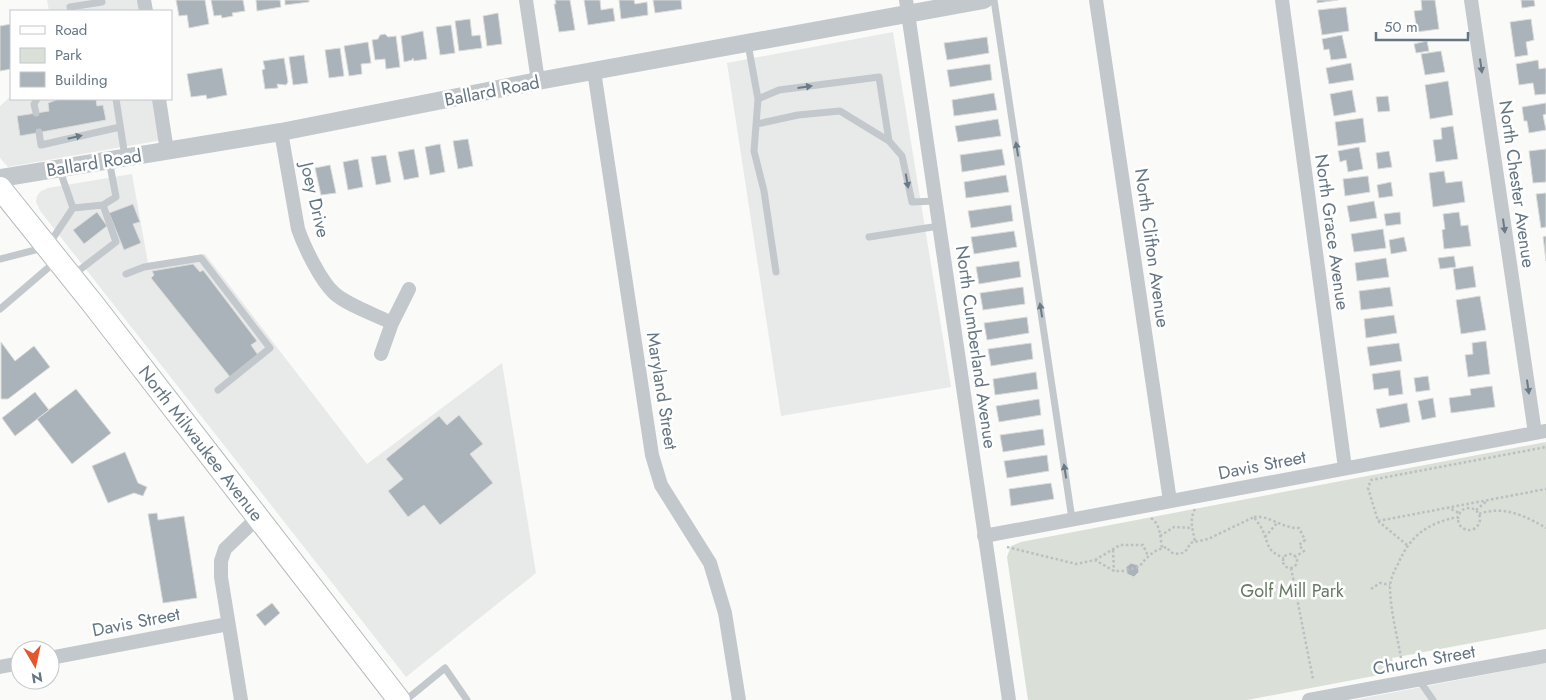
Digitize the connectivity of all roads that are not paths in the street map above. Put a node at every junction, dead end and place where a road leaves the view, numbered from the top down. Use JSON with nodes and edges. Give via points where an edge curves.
{"nodes":[{"id":1,"x":526,"y":0,"type":"edge"},
{"id":2,"x":984,"y":0,"type":"edge"},
{"id":3,"x":994,"y":0,"type":"edge"},
{"id":4,"x":1096,"y":0,"type":"edge"},
{"id":5,"x":1282,"y":0,"type":"edge"},
{"id":6,"x":1471,"y":0,"type":"edge"},
{"id":7,"x":102,"y":1,"type":"edge"},
{"id":8,"x":907,"y":7,"type":"edge"},
{"id":9,"x":71,"y":10,"type":"edge"},
{"id":10,"x":748,"y":44,"type":"junction"},
{"id":11,"x":594,"y":71,"type":"junction"},
{"id":12,"x":538,"y":82,"type":"junction"},
{"id":13,"x":758,"y":99,"type":"junction"},
{"id":14,"x":36,"y":100,"type":"edge"},
{"id":15,"x":116,"y":100,"type":"edge"},
{"id":16,"x":159,"y":100,"type":"edge"},
{"id":17,"x":36,"y":113,"type":"dead end"},
{"id":18,"x":757,"y":124,"type":"junction"},
{"id":19,"x":120,"y":127,"type":"junction"},
{"id":20,"x":39,"y":132,"type":"dead end"},
{"id":21,"x":282,"y":132,"type":"junction"},
{"id":22,"x":889,"y":141,"type":"junction"},
{"id":23,"x":167,"y":151,"type":"junction"},
{"id":24,"x":117,"y":159,"type":"junction"},
{"id":25,"x":59,"y":168,"type":"junction"},
{"id":26,"x":0,"y":178,"type":"edge"},
{"id":27,"x":0,"y":188,"type":"edge"},
{"id":28,"x":935,"y":202,"type":"junction"},
{"id":29,"x":103,"y":205,"type":"junction"},
{"id":30,"x":73,"y":208,"type":"junction"},
{"id":31,"x":939,"y":226,"type":"junction"},
{"id":32,"x":870,"y":237,"type":"dead end"},
{"id":33,"x":0,"y":259,"type":"edge"},
{"id":34,"x":58,"y":262,"type":"junction"},
{"id":35,"x":776,"y":272,"type":"dead end"},
{"id":36,"x":126,"y":274,"type":"dead end"},
{"id":37,"x":409,"y":289,"type":"dead end"},
{"id":38,"x":0,"y":309,"type":"edge"},
{"id":39,"x":392,"y":323,"type":"junction"},
{"id":40,"x":381,"y":354,"type":"dead end"},
{"id":41,"x":218,"y":390,"type":"dead end"},
{"id":42,"x":1540,"y":432,"type":"edge"},
{"id":43,"x":1345,"y":468,"type":"junction"},
{"id":44,"x":1170,"y":501,"type":"junction"},
{"id":45,"x":257,"y":518,"type":"junction"},
{"id":46,"x":1072,"y":519,"type":"junction"},
{"id":47,"x":984,"y":536,"type":"junction"},
{"id":48,"x":228,"y":624,"type":"junction"},
{"id":49,"x":60,"y":656,"type":"edge"},
{"id":50,"x":1546,"y":656,"type":"edge"},
{"id":51,"x":1419,"y":680,"type":"junction"},
{"id":52,"x":240,"y":700,"type":"edge"},
{"id":53,"x":399,"y":700,"type":"edge"},
{"id":54,"x":406,"y":700,"type":"edge"},
{"id":55,"x":467,"y":700,"type":"edge"},
{"id":56,"x":739,"y":700,"type":"edge"},
{"id":57,"x":1009,"y":700,"type":"edge"},
{"id":58,"x":1309,"y":700,"type":"edge"},
{"id":59,"x":1433,"y":700,"type":"edge"}],
"edges":[{"from":1,"to":12,"type":"street"},
{"from":2,"to":8,"type":"street","name":"Ballard Road"},
{"from":46,"to":3,"type":"lane","one_way":true},
{"from":4,"to":44,"type":"street","name":"North Clifton Avenue"},
{"from":5,"to":43,"type":"street","name":"North Grace Avenue"},
{"from":6,"to":42,"type":"street","name":"North Chester Avenue","one_way":true},
{"from":7,"to":9,"type":"lane","via":[[70,7]]},
{"from":8,"to":10,"type":"street","name":"Ballard Road"},
{"from":8,"to":28,"type":"street","name":"North Cumberland Avenue"},
{"from":10,"to":11,"type":"street","name":"Ballard Road"},
{"from":10,"to":13,"type":"lane"},
{"from":11,"to":12,"type":"street","name":"Ballard Road"},
{"from":11,"to":56,"type":"street","name":"Maryland Street","via":[[652,455],[661,485],[710,563],[725,614]]},
{"from":12,"to":21,"type":"street","name":"Ballard Road"},
{"from":13,"to":18,"type":"lane"},
{"from":13,"to":22,"type":"lane","one_way":true,"via":[[779,90],[879,77]]},
{"from":14,"to":17,"type":"lane"},
{"from":15,"to":19,"type":"lane"},
{"from":16,"to":23,"type":"street"},
{"from":18,"to":22,"type":"lane","via":[[798,115],[840,111]]},
{"from":18,"to":35,"type":"lane","via":[[754,152],[764,191]]},
{"from":20,"to":19,"type":"lane","one_way":true,"via":[[41,144]]},
{"from":19,"to":24,"type":"lane"},
{"from":21,"to":23,"type":"street","name":"Ballard Road"},
{"from":21,"to":39,"type":"street","name":"Joey Drive","via":[[298,229],[327,286],[341,298]]},
{"from":22,"to":28,"type":"lane","one_way":true,"via":[[902,156],[911,201]]},
{"from":23,"to":24,"type":"street","name":"Ballard Road"},
{"from":24,"to":25,"type":"street","name":"Ballard Road"},
{"from":24,"to":29,"type":"lane","via":[[116,198]]},
{"from":25,"to":26,"type":"street","name":"Ballard Road"},
{"from":25,"to":30,"type":"lane"},
{"from":27,"to":34,"type":"main road","name":"North Milwaukee Avenue"},
{"from":28,"to":31,"type":"street","name":"North Cumberland Avenue"},
{"from":29,"to":30,"type":"lane"},
{"from":29,"to":34,"type":"lane","via":[[116,242]]},
{"from":30,"to":34,"type":"lane"},
{"from":31,"to":32,"type":"lane"},
{"from":31,"to":47,"type":"street","name":"North Cumberland Avenue"},
{"from":33,"to":34,"type":"lane"},
{"from":34,"to":38,"type":"lane"},
{"from":34,"to":45,"type":"main road","name":"North Milwaukee Avenue"},
{"from":36,"to":41,"type":"lane","via":[[144,267],[201,258],[270,348]]},
{"from":37,"to":39,"type":"street"},
{"from":39,"to":40,"type":"street"},
{"from":42,"to":43,"type":"street","name":"Davis Street"},
{"from":43,"to":44,"type":"street","name":"Davis Street"},
{"from":44,"to":46,"type":"street","name":"Davis Street"},
{"from":45,"to":48,"type":"street","via":[[225,549],[221,561]]},
{"from":45,"to":53,"type":"main road","name":"North Milwaukee Avenue"},
{"from":46,"to":47,"type":"street","name":"Davis Street"},
{"from":47,"to":57,"type":"street","name":"North Cumberland Avenue"},
{"from":48,"to":49,"type":"street","name":"Davis Street"},
{"from":48,"to":52,"type":"street"},
{"from":50,"to":51,"type":"street","name":"Church Street"},
{"from":51,"to":58,"type":"street","name":"Church Street"},
{"from":51,"to":59,"type":"lane"},
{"from":54,"to":55,"type":"lane","via":[[445,668]]}]}
